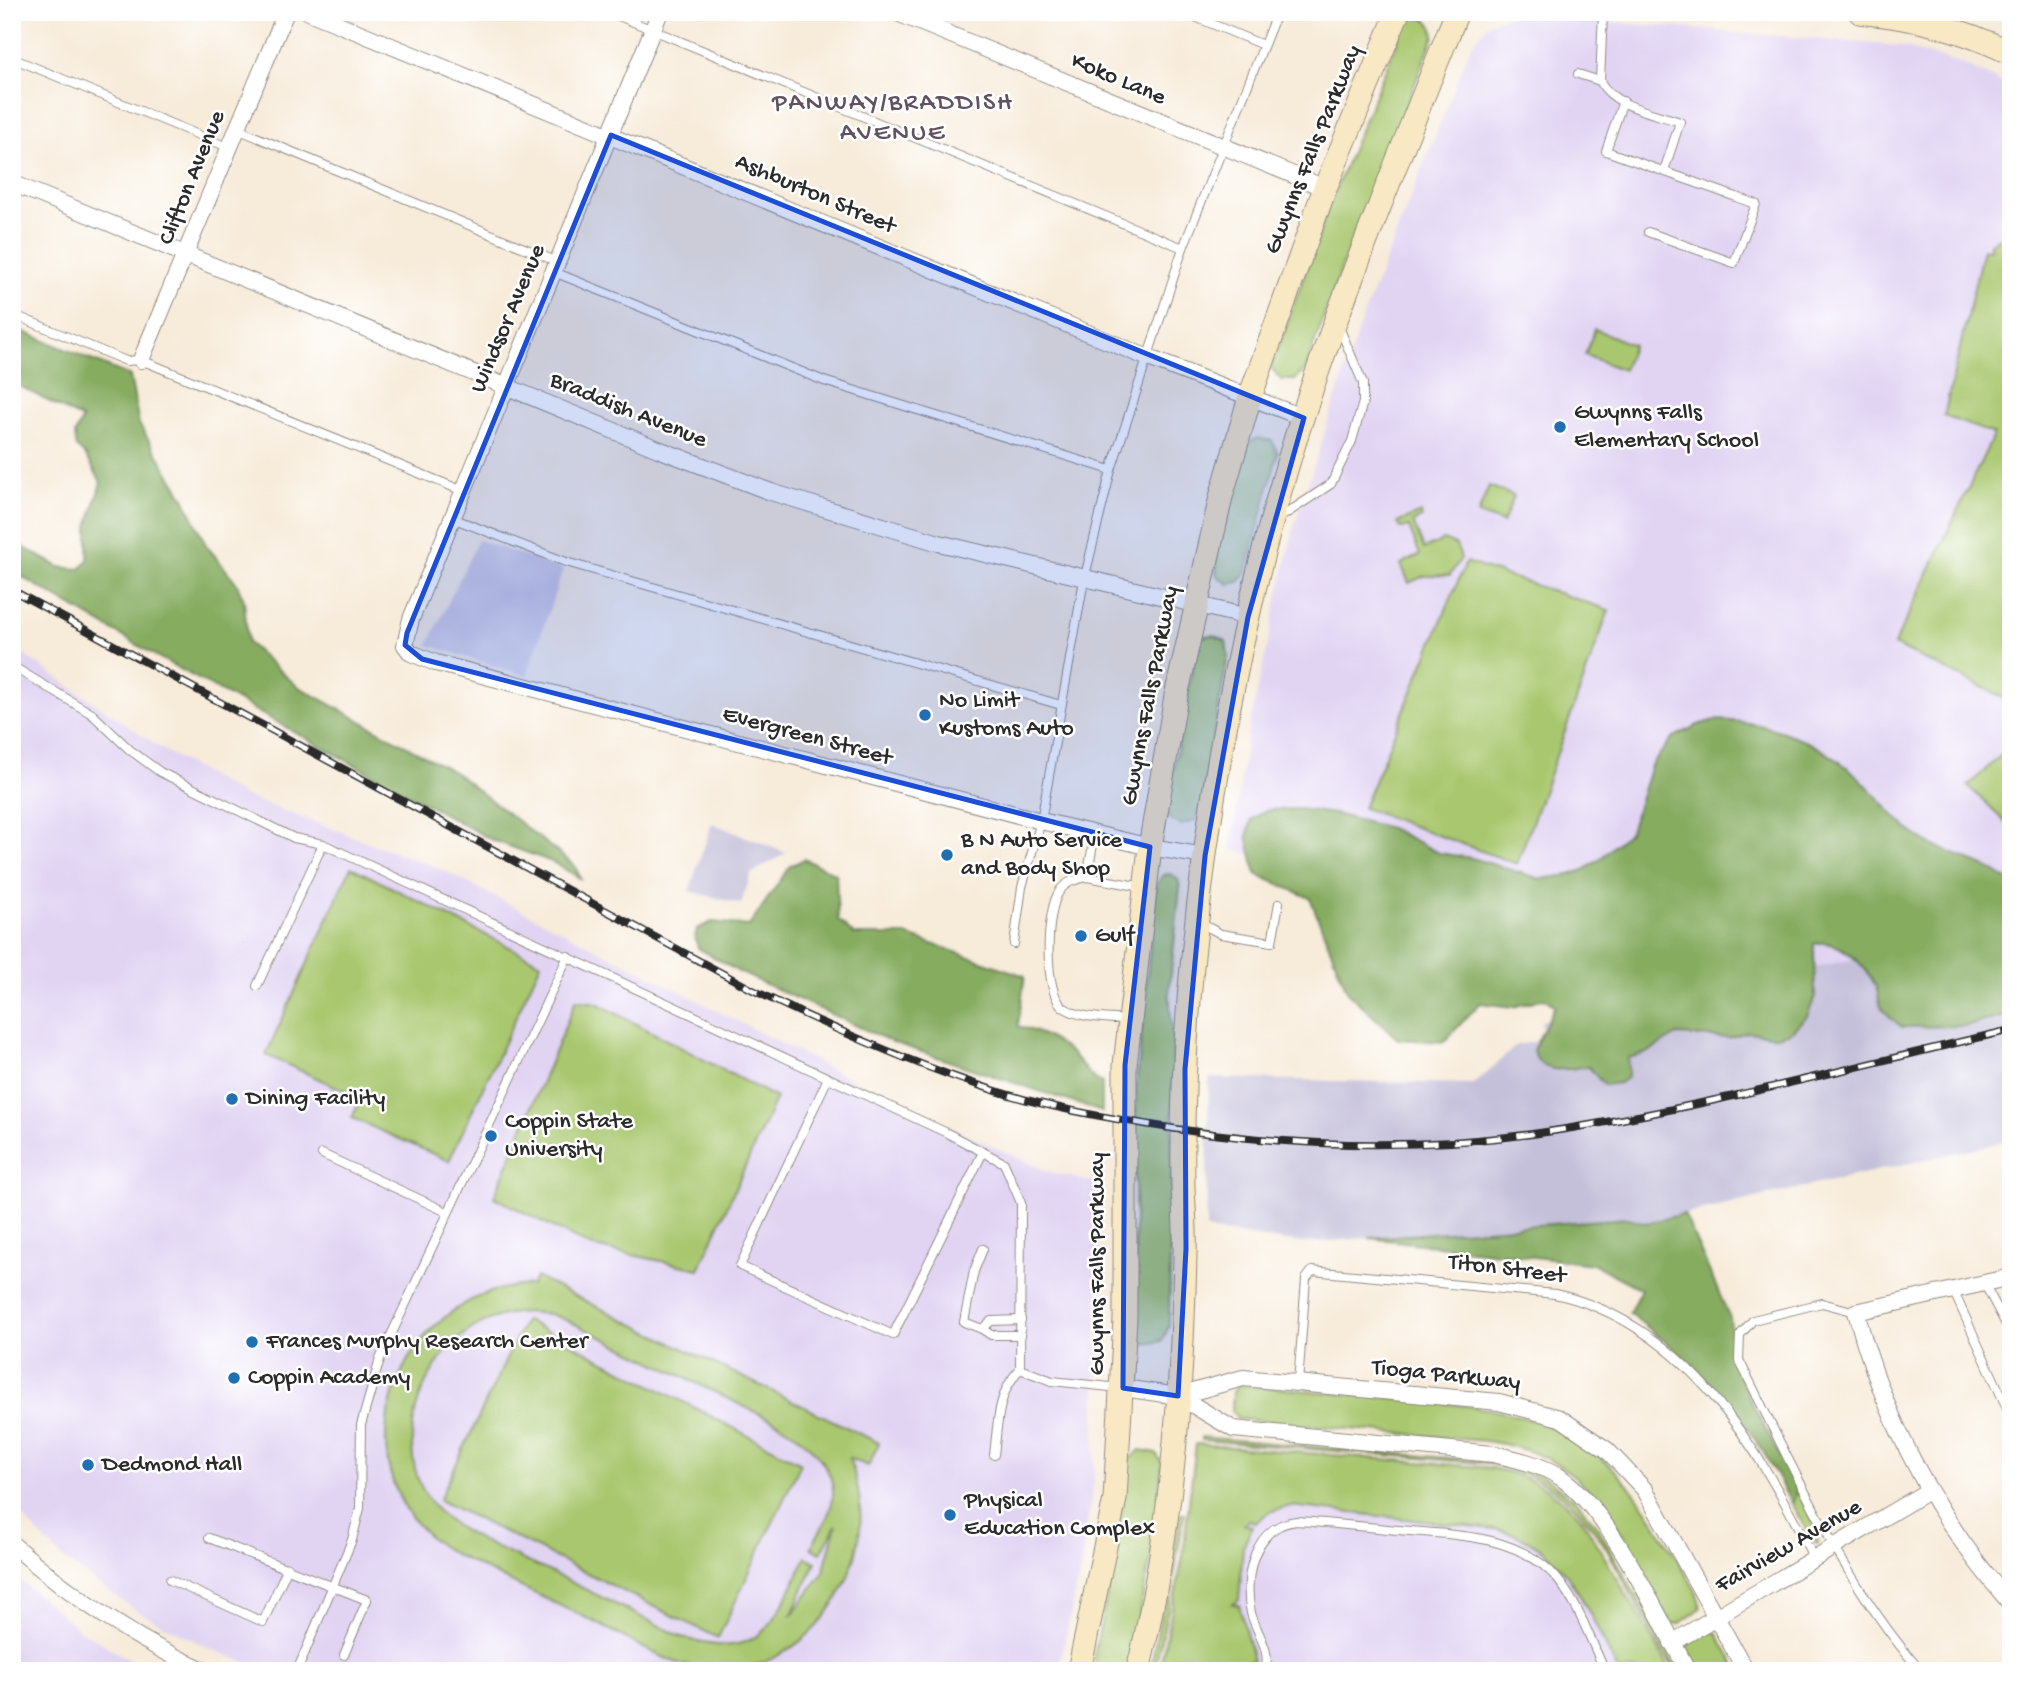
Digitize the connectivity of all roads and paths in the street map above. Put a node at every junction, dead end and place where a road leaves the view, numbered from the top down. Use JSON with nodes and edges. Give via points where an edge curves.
{"nodes":[{"id":1,"x":286,"y":12,"type":"edge"},
{"id":2,"x":309,"y":12,"type":"edge"},
{"id":3,"x":609,"y":12,"type":"edge"},
{"id":4,"x":660,"y":12,"type":"edge"},
{"id":5,"x":895,"y":12,"type":"edge"},
{"id":6,"x":1183,"y":12,"type":"edge"},
{"id":7,"x":1277,"y":12,"type":"edge"},
{"id":8,"x":1398,"y":12,"type":"edge"},
{"id":9,"x":1457,"y":12,"type":"edge"},
{"id":10,"x":1603,"y":12,"type":"edge"},
{"id":11,"x":1860,"y":12,"type":"edge"},
{"id":12,"x":652,"y":30,"type":"junction"},
{"id":13,"x":1263,"y":45,"type":"junction"},
{"id":14,"x":2011,"y":53,"type":"edge"},
{"id":15,"x":12,"y":58,"type":"edge"},
{"id":16,"x":1578,"y":74,"type":"dead end"},
{"id":17,"x":1600,"y":81,"type":"junction"},
{"id":18,"x":1623,"y":101,"type":"junction"},
{"id":19,"x":237,"y":129,"type":"junction"},
{"id":20,"x":611,"y":135,"type":"junction"},
{"id":21,"x":1221,"y":147,"type":"junction"},
{"id":22,"x":229,"y":148,"type":"junction"},
{"id":23,"x":1664,"y":171,"type":"junction"},
{"id":24,"x":12,"y":183,"type":"edge"},
{"id":25,"x":1325,"y":188,"type":"junction"},
{"id":26,"x":1648,"y":233,"type":"dead end"},
{"id":27,"x":1183,"y":248,"type":"junction"},
{"id":28,"x":186,"y":254,"type":"junction"},
{"id":29,"x":556,"y":267,"type":"junction"},
{"id":30,"x":12,"y":314,"type":"edge"},
{"id":31,"x":1336,"y":321,"type":"junction"},
{"id":32,"x":1146,"y":357,"type":"junction"},
{"id":33,"x":141,"y":360,"type":"junction"},
{"id":34,"x":506,"y":386,"type":"junction"},
{"id":35,"x":1250,"y":397,"type":"junction"},
{"id":36,"x":1304,"y":418,"type":"junction"},
{"id":37,"x":1111,"y":470,"type":"junction"},
{"id":38,"x":463,"y":491,"type":"junction"},
{"id":39,"x":452,"y":518,"type":"junction"},
{"id":40,"x":1273,"y":523,"type":"junction"},
{"id":41,"x":1084,"y":580,"type":"junction"},
{"id":42,"x":1194,"y":605,"type":"junction"},
{"id":43,"x":1248,"y":617,"type":"junction"},
{"id":44,"x":405,"y":645,"type":"joint"},
{"id":45,"x":12,"y":666,"type":"edge"},
{"id":46,"x":1062,"y":705,"type":"junction"},
{"id":47,"x":1041,"y":821,"type":"junction"},
{"id":48,"x":1095,"y":834,"type":"junction"},
{"id":49,"x":323,"y":844,"type":"junction"},
{"id":50,"x":1150,"y":848,"type":"junction"},
{"id":51,"x":1205,"y":856,"type":"junction"},
{"id":52,"x":1087,"y":877,"type":"junction"},
{"id":53,"x":1145,"y":888,"type":"junction"},
{"id":54,"x":1279,"y":902,"type":"dead end"},
{"id":55,"x":1197,"y":922,"type":"junction"},
{"id":56,"x":1014,"y":944,"type":"dead end"},
{"id":57,"x":568,"y":956,"type":"junction"},
{"id":58,"x":257,"y":986,"type":"dead end"},
{"id":59,"x":1130,"y":1020,"type":"junction"},
{"id":60,"x":828,"y":1078,"type":"junction"},
{"id":61,"x":983,"y":1152,"type":"junction"},
{"id":62,"x":322,"y":1153,"type":"dead end"},
{"id":63,"x":447,"y":1212,"type":"junction"},
{"id":64,"x":983,"y":1248,"type":"dead end"},
{"id":65,"x":2011,"y":1277,"type":"edge"},
{"id":66,"x":1984,"y":1283,"type":"junction"},
{"id":67,"x":1953,"y":1290,"type":"junction"},
{"id":68,"x":1856,"y":1312,"type":"junction"},
{"id":69,"x":1021,"y":1320,"type":"junction"},
{"id":70,"x":982,"y":1329,"type":"junction"},
{"id":71,"x":2011,"y":1334,"type":"edge"},
{"id":72,"x":1021,"y":1335,"type":"junction"},
{"id":73,"x":1020,"y":1369,"type":"junction"},
{"id":74,"x":1298,"y":1383,"type":"junction"},
{"id":75,"x":1123,"y":1388,"type":"junction"},
{"id":76,"x":1178,"y":1396,"type":"junction"},
{"id":77,"x":2011,"y":1417,"type":"edge"},
{"id":78,"x":993,"y":1455,"type":"dead end"},
{"id":79,"x":1928,"y":1491,"type":"junction"},
{"id":80,"x":209,"y":1538,"type":"dead end"},
{"id":81,"x":12,"y":1544,"type":"edge"},
{"id":82,"x":1834,"y":1547,"type":"junction"},
{"id":83,"x":1814,"y":1559,"type":"junction"},
{"id":84,"x":288,"y":1567,"type":"junction"},
{"id":85,"x":170,"y":1580,"type":"dead end"},
{"id":86,"x":333,"y":1587,"type":"junction"},
{"id":87,"x":2011,"y":1604,"type":"edge"},
{"id":88,"x":1715,"y":1616,"type":"junction"},
{"id":89,"x":1672,"y":1643,"type":"junction"},
{"id":90,"x":1905,"y":1652,"type":"junction"},
{"id":91,"x":344,"y":1655,"type":"dead end"},
{"id":92,"x":206,"y":1671,"type":"edge"},
{"id":93,"x":296,"y":1671,"type":"edge"},
{"id":94,"x":1079,"y":1671,"type":"edge"},
{"id":95,"x":1138,"y":1671,"type":"edge"},
{"id":96,"x":1265,"y":1671,"type":"edge"},
{"id":97,"x":1605,"y":1671,"type":"edge"},
{"id":98,"x":1688,"y":1671,"type":"edge"},
{"id":99,"x":1746,"y":1671,"type":"edge"},
{"id":100,"x":1912,"y":1671,"type":"edge"},
{"id":101,"x":1921,"y":1671,"type":"edge"}],
"edges":[{"from":1,"to":19,"type":"street","name":"Clifton Avenue"},
{"from":2,"to":20,"type":"street","name":"Ashburton Street"},
{"from":3,"to":12,"type":"lane"},
{"from":4,"to":12,"type":"street","name":"Windsor Avenue"},
{"from":5,"to":21,"type":"street","name":"Koko Lane"},
{"from":6,"to":13,"type":"lane"},
{"from":7,"to":13,"type":"lane"},
{"from":8,"to":25,"type":"main road","name":"Gwynns Falls Parkway"},
{"from":9,"to":31,"type":"main road"},
{"from":10,"to":17,"type":"lane"},
{"from":11,"to":14,"type":"main road","via":[[1936,22]]},
{"from":12,"to":20,"type":"street","name":"Windsor Avenue"},
{"from":12,"to":27,"type":"lane"},
{"from":13,"to":21,"type":"lane"},
{"from":15,"to":22,"type":"lane"},
{"from":16,"to":17,"type":"lane"},
{"from":17,"to":18,"type":"lane","via":[[1605,90]]},
{"from":18,"to":23,"type":"lane","via":[[1680,122]]},
{"from":18,"to":23,"type":"lane","via":[[1606,151]]},
{"from":19,"to":22,"type":"street","name":"Clifton Avenue"},
{"from":19,"to":29,"type":"lane"},
{"from":20,"to":29,"type":"street","name":"Windsor Avenue"},
{"from":20,"to":32,"type":"street","name":"Ashburton Street"},
{"from":21,"to":25,"type":"street","name":"Koko Lane"},
{"from":21,"to":27,"type":"lane"},
{"from":22,"to":28,"type":"street","name":"Clifton Avenue"},
{"from":23,"to":26,"type":"lane","via":[[1756,204],[1734,262]]},
{"from":24,"to":28,"type":"street","name":"Braddish Avenue"},
{"from":25,"to":35,"type":"main road","name":"Gwynns Falls Parkway"},
{"from":27,"to":32,"type":"lane"},
{"from":28,"to":33,"type":"street","name":"Clifton Avenue"},
{"from":28,"to":34,"type":"street","name":"Braddish Avenue"},
{"from":29,"to":34,"type":"street","name":"Windsor Avenue"},
{"from":29,"to":37,"type":"lane","via":[[824,381]]},
{"from":30,"to":33,"type":"lane","via":[[126,361]]},
{"from":31,"to":36,"type":"main road"},
{"from":31,"to":40,"type":"lane","via":[[1363,383],[1363,402],[1352,441],[1331,484]]},
{"from":32,"to":35,"type":"street","name":"Ashburton Street"},
{"from":32,"to":37,"type":"lane"},
{"from":33,"to":38,"type":"lane"},
{"from":34,"to":38,"type":"street","name":"Windsor Avenue"},
{"from":34,"to":41,"type":"street","name":"Braddish Avenue","via":[[802,503]]},
{"from":35,"to":36,"type":"street","name":"Ashburton Street"},
{"from":35,"to":42,"type":"main road","name":"Gwynns Falls Parkway"},
{"from":36,"to":40,"type":"main road"},
{"from":37,"to":41,"type":"lane"},
{"from":38,"to":39,"type":"street","name":"Windsor Avenue"},
{"from":39,"to":44,"type":"street","name":"Windsor Avenue","via":[[411,618]]},
{"from":39,"to":46,"type":"lane","via":[[578,565]]},
{"from":40,"to":43,"type":"main road"},
{"from":41,"to":42,"type":"street","name":"Braddish Avenue"},
{"from":41,"to":46,"type":"lane"},
{"from":42,"to":43,"type":"street","name":"Braddish Avenue"},
{"from":42,"to":50,"type":"main road","name":"Gwynns Falls Parkway"},
{"from":43,"to":51,"type":"main road","via":[[1223,735]]},
{"from":44,"to":47,"type":"street","name":"Evergreen Street","via":[[411,653],[436,663]]},
{"from":45,"to":49,"type":"lane","via":[[92,714],[160,772],[294,838]]},
{"from":46,"to":47,"type":"lane"},
{"from":47,"to":48,"type":"street","name":"Evergreen Street"},
{"from":47,"to":56,"type":"lane","via":[[1022,887]]},
{"from":48,"to":50,"type":"street","name":"Evergreen Street"},
{"from":48,"to":52,"type":"lane"},
{"from":49,"to":57,"type":"lane"},
{"from":49,"to":58,"type":"lane"},
{"from":50,"to":51,"type":"street","name":"Evergreen Street"},
{"from":50,"to":53,"type":"main road","name":"Gwynns Falls Parkway"},
{"from":51,"to":55,"type":"main road"},
{"from":52,"to":53,"type":"lane"},
{"from":52,"to":59,"type":"lane","via":[[1070,882],[1054,903],[1049,981],[1060,1005],[1068,1010]]},
{"from":53,"to":59,"type":"main road","name":"Gwynns Falls Parkway"},
{"from":54,"to":55,"type":"lane","via":[[1272,942],[1221,934]]},
{"from":55,"to":76,"type":"main road","via":[[1185,1069],[1186,1250]]},
{"from":57,"to":60,"type":"lane"},
{"from":57,"to":63,"type":"lane"},
{"from":59,"to":75,"type":"main road","name":"Gwynns Falls Parkway","via":[[1125,1077]]},
{"from":60,"to":61,"type":"lane"},
{"from":60,"to":61,"type":"lane","via":[[740,1266],[893,1335]]},
{"from":61,"to":69,"type":"lane","via":[[1004,1163],[1021,1203]]},
{"from":62,"to":63,"type":"lane"},
{"from":63,"to":86,"type":"lane","via":[[368,1393],[362,1425],[360,1508]]},
{"from":64,"to":70,"type":"lane","via":[[964,1322]]},
{"from":65,"to":66,"type":"street"},
{"from":66,"to":67,"type":"street"},
{"from":66,"to":71,"type":"lane"},
{"from":67,"to":68,"type":"street"},
{"from":67,"to":77,"type":"lane"},
{"from":68,"to":79,"type":"street","via":[[1881,1393]]},
{"from":68,"to":82,"type":"lane","via":[[1822,1303],[1753,1320],[1740,1335],[1738,1350]]},
{"from":69,"to":70,"type":"lane","via":[[991,1321]]},
{"from":69,"to":72,"type":"lane"},
{"from":70,"to":72,"type":"lane","via":[[991,1335]]},
{"from":72,"to":73,"type":"lane"},
{"from":73,"to":75,"type":"lane","via":[[1052,1381]]},
{"from":73,"to":78,"type":"lane","via":[[1002,1396]]},
{"from":74,"to":76,"type":"street","name":"Tioga Parkway","via":[[1243,1378]]},
{"from":74,"to":83,"type":"lane","name":"Titon Street","via":[[1306,1279],[1312,1271],[1583,1300],[1645,1332],[1679,1359],[1712,1395],[1750,1444]]},
{"from":74,"to":88,"type":"street","name":"Tioga Parkway","via":[[1499,1402],[1560,1418],[1607,1450],[1645,1490]]},
{"from":75,"to":76,"type":"street","name":"Tioga Parkway"},
{"from":75,"to":94,"type":"main road","name":"Gwynns Falls Parkway","via":[[1115,1499]]},
{"from":76,"to":89,"type":"street","name":"Tioga Parkway","via":[[1233,1430],[1493,1454],[1519,1459],[1559,1477],[1601,1521]]},
{"from":76,"to":95,"type":"main road","via":[[1166,1525]]},
{"from":79,"to":82,"type":"street","name":"Fairview Avenue"},
{"from":79,"to":87,"type":"street","via":[[1955,1535]]},
{"from":80,"to":84,"type":"lane"},
{"from":81,"to":92,"type":"street","via":[[94,1610]]},
{"from":82,"to":83,"type":"street","name":"Fairview Avenue"},
{"from":82,"to":90,"type":"lane"},
{"from":83,"to":88,"type":"street","name":"Fairview Avenue"},
{"from":84,"to":85,"type":"lane","via":[[262,1622]]},
{"from":84,"to":86,"type":"lane"},
{"from":86,"to":91,"type":"lane","via":[[367,1600]]},
{"from":86,"to":93,"type":"lane"},
{"from":88,"to":89,"type":"street","name":"Fairview Avenue"},
{"from":88,"to":99,"type":"street","name":"Tioga Parkway"},
{"from":89,"to":98,"type":"street","name":"Tioga Parkway"},
{"from":90,"to":100,"type":"lane"},
{"from":90,"to":101,"type":"lane"},
{"from":96,"to":97,"type":"lane","via":[[1267,1656],[1251,1614],[1253,1557],[1273,1528],[1297,1521],[1462,1536],[1517,1549],[1552,1574],[1567,1594]]}]}
